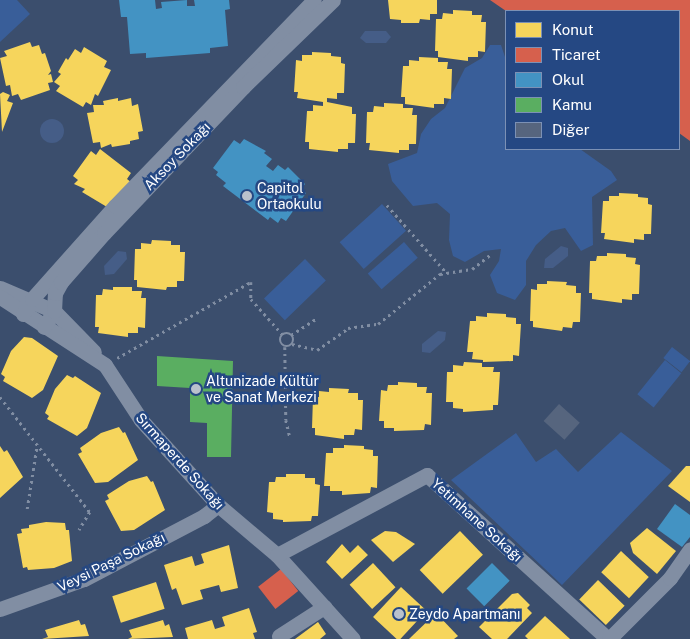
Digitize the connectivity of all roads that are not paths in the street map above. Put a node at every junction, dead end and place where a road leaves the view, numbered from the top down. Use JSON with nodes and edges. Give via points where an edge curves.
{"nodes":[{"id":1,"x":314,"y":0,"type":"edge"},
{"id":2,"x":333,"y":0,"type":"edge"},
{"id":3,"x":0,"y":288,"type":"edge"},
{"id":4,"x":0,"y":297,"type":"edge"},
{"id":5,"x":32,"y":299,"type":"junction"},
{"id":6,"x":54,"y":311,"type":"junction"},
{"id":7,"x":23,"y":314,"type":"junction"},
{"id":8,"x":44,"y":327,"type":"junction"},
{"id":9,"x":105,"y":365,"type":"junction"},
{"id":10,"x":218,"y":506,"type":"junction"},
{"id":11,"x":690,"y":549,"type":"edge"},
{"id":12,"x":277,"y":555,"type":"junction"},
{"id":13,"x":324,"y":607,"type":"junction"},
{"id":14,"x":0,"y":609,"type":"edge"},
{"id":15,"x":279,"y":636,"type":"dead end"},
{"id":16,"x":353,"y":639,"type":"edge"},
{"id":17,"x":609,"y":639,"type":"edge"}],
"edges":[{"from":1,"to":5,"type":"street","name":"Aksoy Sokağı","via":[[223,90]]},
{"from":2,"to":6,"type":"street","name":"Aksoy Sokağı","via":[[243,87],[104,233],[61,282],[55,293]]},
{"from":3,"to":5,"type":"street"},
{"from":4,"to":7,"type":"street","name":"Sırmaperde Sokağı"},
{"from":5,"to":6,"type":"street"},
{"from":5,"to":7,"type":"street","name":"Aksoy Sokağı"},
{"from":6,"to":8,"type":"street","name":"Aksoy Sokağı"},
{"from":6,"to":9,"type":"street"},
{"from":7,"to":8,"type":"street","name":"Sırmaperde Sokağı"},
{"from":8,"to":9,"type":"street","name":"Sırmaperde Sokağı"},
{"from":9,"to":10,"type":"street","name":"Sırmaperde Sokağı","via":[[141,420]]},
{"from":10,"to":12,"type":"street","name":"Sırmaperde Sokağı"},
{"from":10,"to":14,"type":"street","name":"Veysi Paşa Sokağı","via":[[84,579]]},
{"from":11,"to":17,"type":"street","via":[[670,578]]},
{"from":12,"to":13,"type":"street","name":"Sırmaperde Sokağı"},
{"from":12,"to":17,"type":"street","name":"Yetimhane Sokağı","via":[[427,475]]},
{"from":13,"to":15,"type":"street"},
{"from":13,"to":16,"type":"street","name":"Sırmaperde Sokağı"}]}
